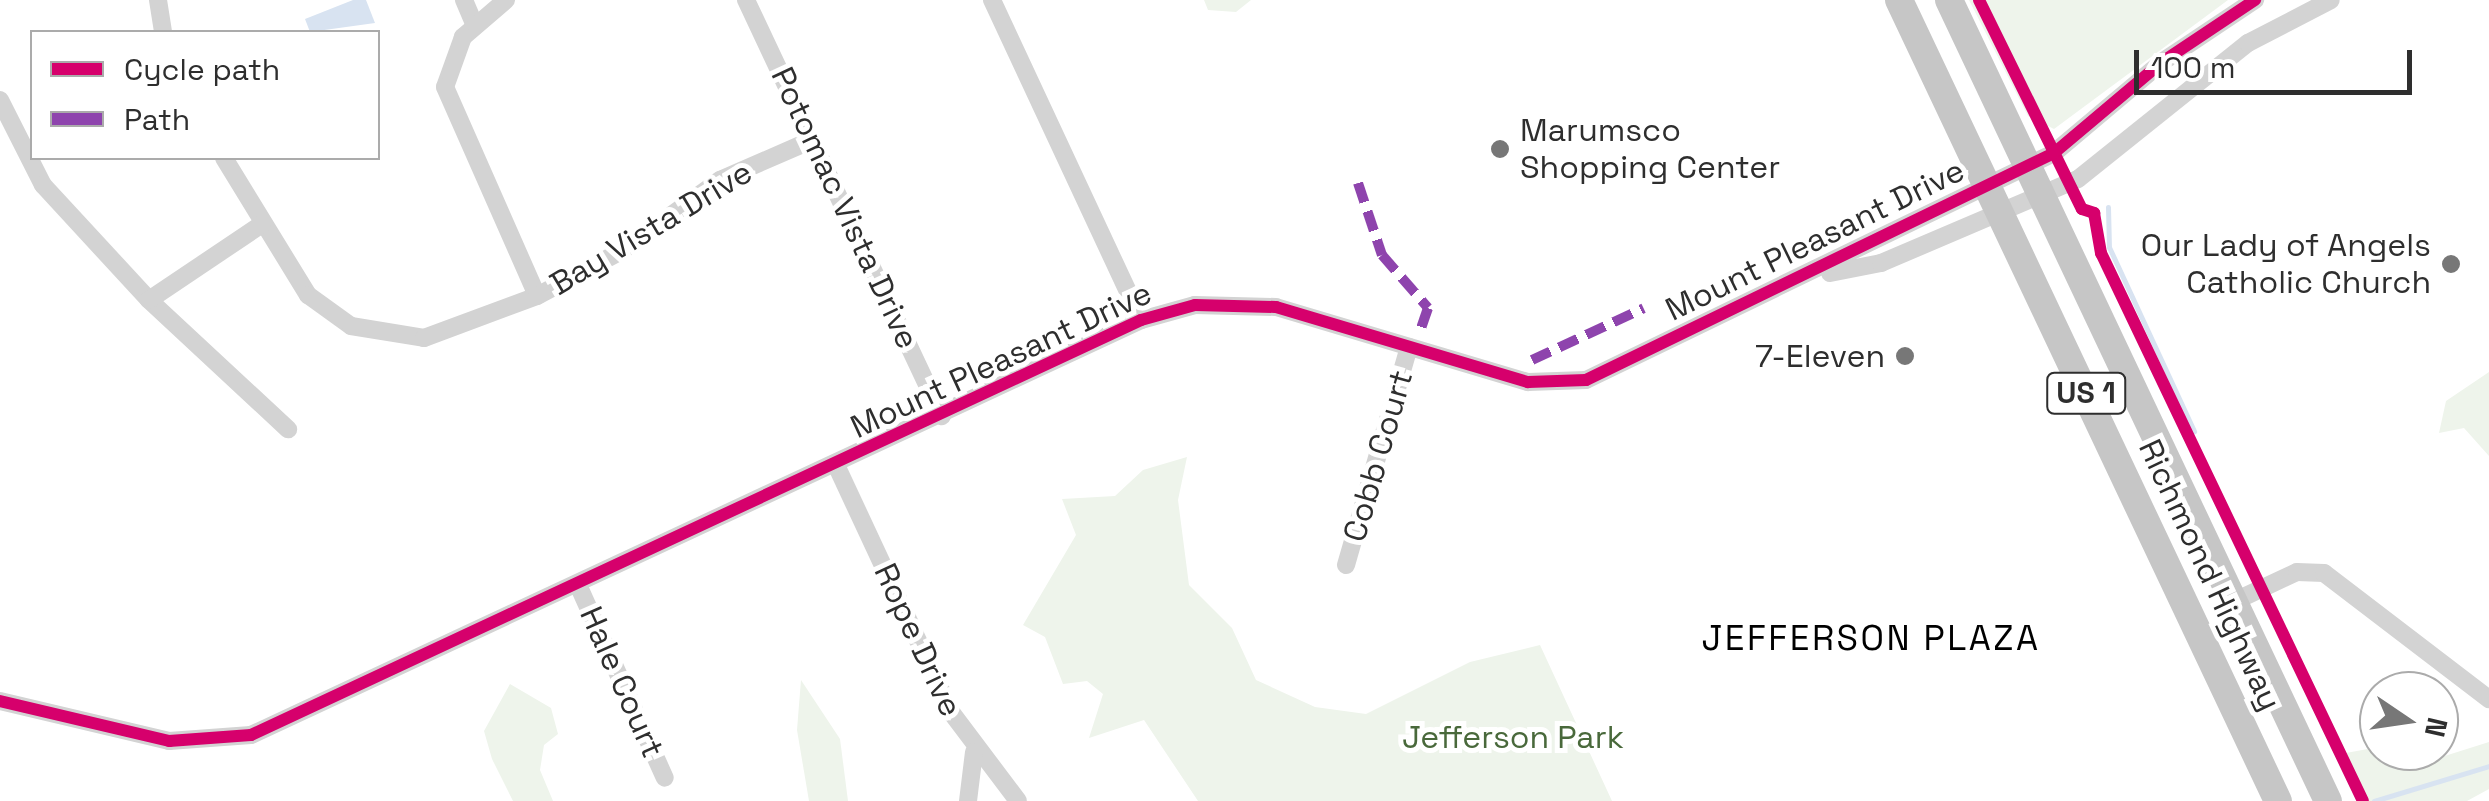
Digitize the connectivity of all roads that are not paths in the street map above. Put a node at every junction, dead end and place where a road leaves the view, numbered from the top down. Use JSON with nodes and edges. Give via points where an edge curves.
{"nodes":[{"id":1,"x":158,"y":0,"type":"edge"},
{"id":2,"x":464,"y":0,"type":"edge"},
{"id":3,"x":506,"y":0,"type":"edge"},
{"id":4,"x":746,"y":0,"type":"edge"},
{"id":5,"x":992,"y":0,"type":"edge"},
{"id":6,"x":1899,"y":0,"type":"edge"},
{"id":7,"x":1950,"y":0,"type":"edge"},
{"id":8,"x":2255,"y":0,"type":"edge"},
{"id":9,"x":2331,"y":0,"type":"edge"},
{"id":10,"x":475,"y":26,"type":"junction"},
{"id":11,"x":163,"y":30,"type":"edge"},
{"id":12,"x":0,"y":100,"type":"edge"},
{"id":13,"x":812,"y":140,"type":"junction"},
{"id":14,"x":30,"y":159,"type":"edge"},
{"id":15,"x":30,"y":160,"type":"edge"},
{"id":16,"x":225,"y":160,"type":"edge"},
{"id":17,"x":2029,"y":167,"type":"junction"},
{"id":18,"x":2042,"y":194,"type":"junction"},
{"id":19,"x":1995,"y":198,"type":"junction"},
{"id":20,"x":262,"y":224,"type":"junction"},
{"id":21,"x":1814,"y":276,"type":"junction"},
{"id":22,"x":537,"y":296,"type":"junction"},
{"id":23,"x":148,"y":300,"type":"junction"},
{"id":24,"x":1142,"y":320,"type":"junction"},
{"id":25,"x":1409,"y":347,"type":"junction"},
{"id":26,"x":942,"y":416,"type":"junction"},
{"id":27,"x":288,"y":429,"type":"dead end"},
{"id":28,"x":837,"y":466,"type":"junction"},
{"id":29,"x":1346,"y":565,"type":"dead end"},
{"id":30,"x":579,"y":587,"type":"junction"},
{"id":31,"x":2235,"y":601,"type":"junction"},
{"id":32,"x":2489,"y":700,"type":"edge"},
{"id":33,"x":0,"y":701,"type":"edge"},
{"id":34,"x":974,"y":752,"type":"junction"},
{"id":35,"x":665,"y":778,"type":"dead end"},
{"id":36,"x":2275,"y":794,"type":"edge"},
{"id":37,"x":968,"y":801,"type":"edge"},
{"id":38,"x":1018,"y":801,"type":"edge"},
{"id":39,"x":2328,"y":801,"type":"edge"}],
"edges":[{"from":1,"to":11,"type":"street"},
{"from":2,"to":10,"type":"street"},
{"from":3,"to":10,"type":"street"},
{"from":4,"to":13,"type":"street","name":"Potomac Vista Drive"},
{"from":5,"to":24,"type":"street"},
{"from":6,"to":19,"type":"main road","name":"Richmond Highway","number":"US 1"},
{"from":7,"to":17,"type":"main road","name":"Richmond Highway","number":"US 1"},
{"from":8,"to":17,"type":"street","name":"Mount Pleasant Drive"},
{"from":9,"to":18,"type":"street","name":"Mount Pleasant Drive","via":[[2248,44],[2092,168]]},
{"from":10,"to":22,"type":"street","via":[[453,52],[447,101]]},
{"from":12,"to":14,"type":"street"},
{"from":13,"to":22,"type":"street","name":"Bay Vista Drive","via":[[720,180],[623,250]]},
{"from":13,"to":26,"type":"street","name":"Potomac Vista Drive"},
{"from":15,"to":23,"type":"street","via":[[43,185]]},
{"from":16,"to":20,"type":"street","name":"Bay Vista Drive"},
{"from":17,"to":18,"type":"main road","name":"Richmond Highway","number":"US 1"},
{"from":17,"to":19,"type":"street","name":"Mount Pleasant Drive"},
{"from":18,"to":19,"type":"street","name":"Mount Pleasant Drive"},
{"from":18,"to":31,"type":"main road","name":"Richmond Highway","number":"US 1"},
{"from":19,"to":21,"type":"street","name":"Mount Pleasant Drive"},
{"from":19,"to":21,"type":"street","name":"Mount Pleasant Drive","via":[[1881,262]]},
{"from":19,"to":36,"type":"main road","name":"Richmond Highway","number":"US 1"},
{"from":20,"to":22,"type":"street","name":"Bay Vista Drive","via":[[308,295],[374,334],[448,333]]},
{"from":20,"to":23,"type":"street"},
{"from":21,"to":25,"type":"street","name":"Mount Pleasant Drive","via":[[1575,382],[1528,382]]},
{"from":23,"to":27,"type":"street"},
{"from":24,"to":25,"type":"street","name":"Mount Pleasant Drive","via":[[1194,305],[1257,304]]},
{"from":24,"to":26,"type":"street","name":"Mount Pleasant Drive"},
{"from":25,"to":29,"type":"street","name":"Cobb Court"},
{"from":26,"to":28,"type":"street","name":"Mount Pleasant Drive"},
{"from":28,"to":30,"type":"street","name":"Mount Pleasant Drive"},
{"from":28,"to":34,"type":"street","name":"Rope Drive"},
{"from":30,"to":33,"type":"street","name":"Mount Pleasant Drive","via":[[224,741],[169,741]]},
{"from":30,"to":35,"type":"street","name":"Hale Court"},
{"from":31,"to":32,"type":"street","via":[[2283,576],[2324,573]]},
{"from":31,"to":39,"type":"main road","name":"Richmond Highway","number":"US 1"},
{"from":34,"to":37,"type":"street"},
{"from":34,"to":38,"type":"street","name":"Rope Drive"}]}
